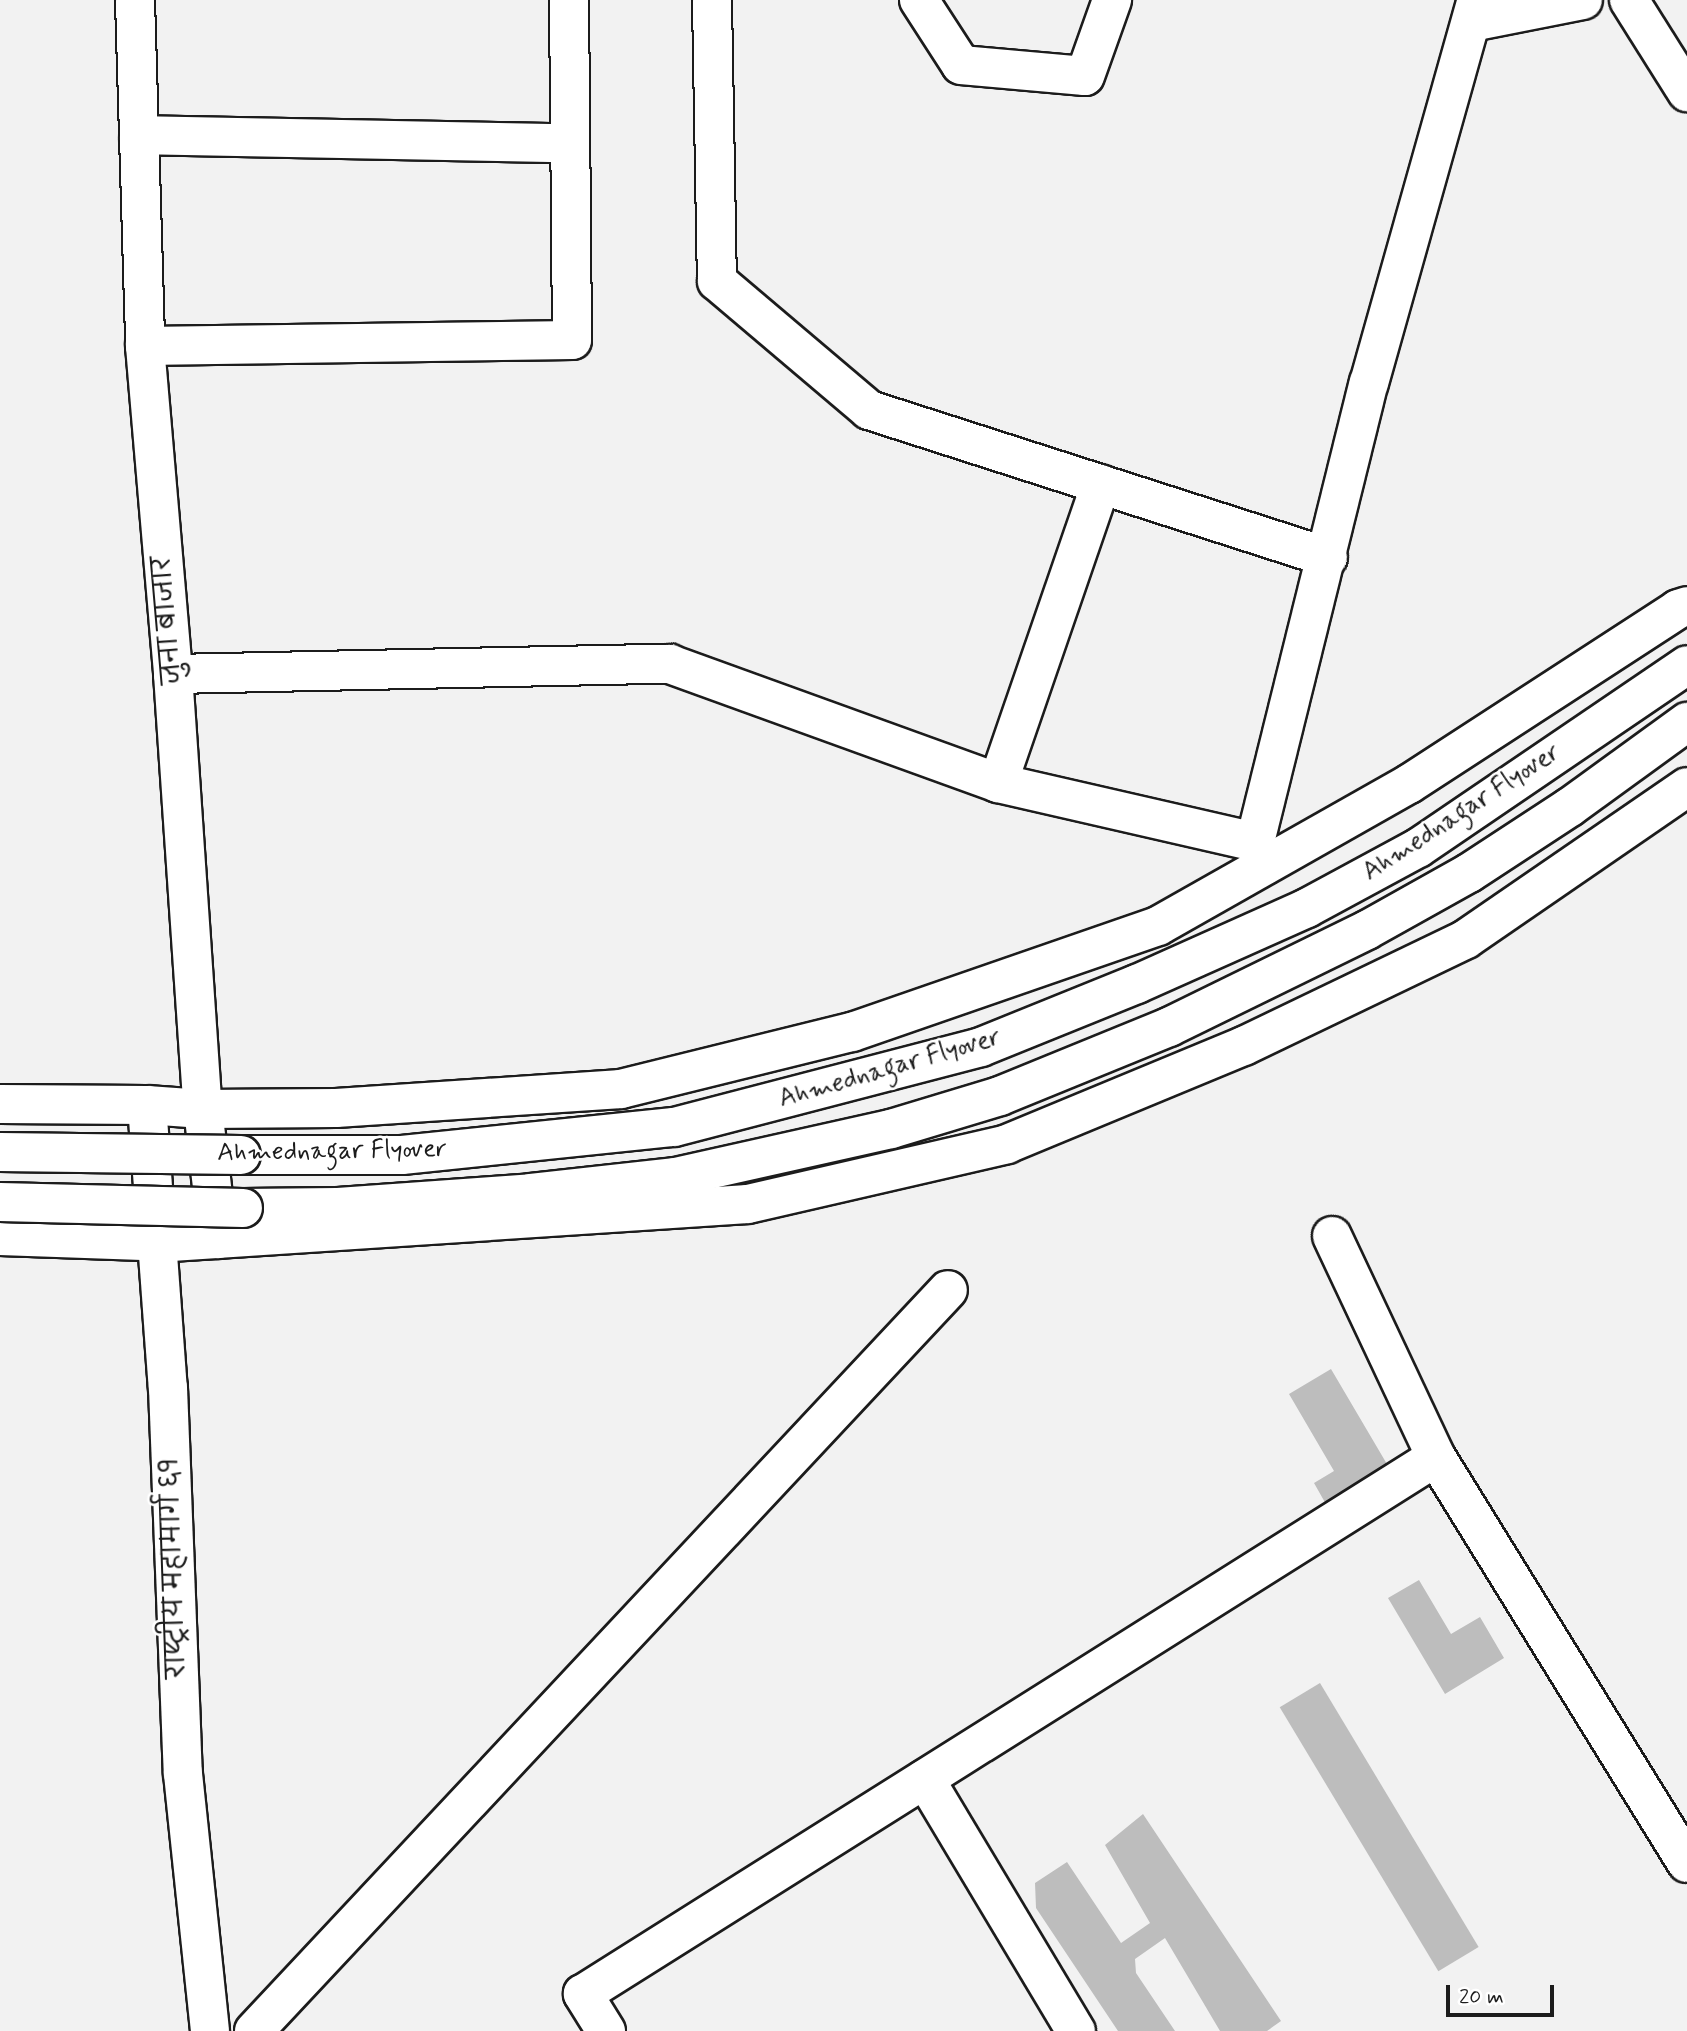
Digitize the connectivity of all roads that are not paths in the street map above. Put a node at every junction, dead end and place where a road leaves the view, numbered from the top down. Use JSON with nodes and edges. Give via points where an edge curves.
{"nodes":[{"id":1,"x":135,"y":0,"type":"edge"},
{"id":2,"x":569,"y":0,"type":"edge"},
{"id":3,"x":712,"y":0,"type":"edge"},
{"id":4,"x":919,"y":0,"type":"edge"},
{"id":5,"x":1112,"y":0,"type":"edge"},
{"id":6,"x":1583,"y":0,"type":"edge"},
{"id":7,"x":1629,"y":0,"type":"edge"},
{"id":8,"x":1475,"y":11,"type":"edge"},
{"id":9,"x":1687,"y":92,"type":"edge"},
{"id":10,"x":139,"y":135,"type":"junction"},
{"id":11,"x":570,"y":143,"type":"junction"},
{"id":12,"x":145,"y":346,"type":"junction"},
{"id":13,"x":1101,"y":484,"type":"junction"},
{"id":14,"x":1328,"y":557,"type":"junction"},
{"id":15,"x":1687,"y":606,"type":"edge"},
{"id":16,"x":1687,"y":664,"type":"edge"},
{"id":17,"x":173,"y":674,"type":"junction"},
{"id":18,"x":1687,"y":722,"type":"edge"},
{"id":19,"x":998,"y":783,"type":"junction"},
{"id":20,"x":1687,"y":787,"type":"edge"},
{"id":21,"x":1260,"y":854,"type":"junction"},
{"id":22,"x":0,"y":1104,"type":"edge"},
{"id":23,"x":146,"y":1105,"type":"junction"},
{"id":24,"x":203,"y":1110,"type":"junction"},
{"id":25,"x":0,"y":1152,"type":"edge"},
{"id":26,"x":0,"y":1202,"type":"edge"},
{"id":27,"x":0,"y":1236,"type":"edge"},
{"id":28,"x":1332,"y":1236,"type":"dead end"},
{"id":29,"x":218,"y":1239,"type":"junction"},
{"id":30,"x":158,"y":1241,"type":"junction"},
{"id":31,"x":948,"y":1290,"type":"dead end"},
{"id":32,"x":1436,"y":1457,"type":"junction"},
{"id":33,"x":925,"y":1779,"type":"junction"},
{"id":34,"x":1687,"y":1863,"type":"edge"},
{"id":35,"x":210,"y":2031,"type":"edge"},
{"id":36,"x":254,"y":2031,"type":"edge"},
{"id":37,"x":606,"y":2031,"type":"edge"},
{"id":38,"x":1076,"y":2031,"type":"edge"}],
"edges":[{"from":1,"to":10,"type":"main road","name":"जुना बाजार"},
{"from":2,"to":11,"type":"main road"},
{"from":3,"to":13,"type":"main road","via":[[717,281],[869,410]]},
{"from":4,"to":5,"type":"main road","via":[[961,65],[1085,76]]},
{"from":6,"to":8,"type":"main road"},
{"from":7,"to":9,"type":"main road"},
{"from":8,"to":14,"type":"main road","via":[[1369,383]]},
{"from":10,"to":11,"type":"main road"},
{"from":10,"to":12,"type":"main road","name":"जुना बाजार"},
{"from":11,"to":12,"type":"main road","via":[[572,340]]},
{"from":12,"to":17,"type":"main road","name":"जुना बाजार"},
{"from":13,"to":14,"type":"main road"},
{"from":13,"to":19,"type":"main road"},
{"from":14,"to":21,"type":"main road"},
{"from":15,"to":21,"type":"main road","via":[[1409,784]]},
{"from":16,"to":25,"type":"main road","name":"Ahmednagar Flyover","bridge":true,"via":[[1395,860],[1307,908],[981,1047],[674,1127],[402,1155]]},
{"from":17,"to":19,"type":"main road","via":[[670,664]]},
{"from":17,"to":24,"type":"main road","name":"जुना बाजार"},
{"from":18,"to":26,"type":"main road","name":"Ahmednagar Flyover","bridge":true,"via":[[1469,873],[1367,930],[1169,1027],[1000,1096],[891,1129],[676,1177],[531,1192],[352,1206]]},
{"from":19,"to":21,"type":"main road"},
{"from":20,"to":29,"type":"main road","via":[[1466,939],[1244,1045],[1007,1144],[748,1204]]},
{"from":21,"to":24,"type":"main road","via":[[1158,926],[852,1032],[621,1089],[336,1108]]},
{"from":22,"to":23,"type":"main road"},
{"from":23,"to":24,"type":"main road"},
{"from":23,"to":30,"type":"main road","name":"राष्ट्रीय महामार्ग ६१"},
{"from":24,"to":29,"type":"main road","name":"जुना बाजार"},
{"from":27,"to":30,"type":"main road"},
{"from":28,"to":32,"type":"main road"},
{"from":29,"to":30,"type":"main road"},
{"from":30,"to":35,"type":"main road","name":"राष्ट्रीय महामार्ग ६१","via":[[183,1774]]},
{"from":31,"to":36,"type":"main road"},
{"from":32,"to":33,"type":"main road"},
{"from":32,"to":34,"type":"main road"},
{"from":33,"to":37,"type":"main road","via":[[583,1994]]},
{"from":33,"to":38,"type":"main road"}]}
